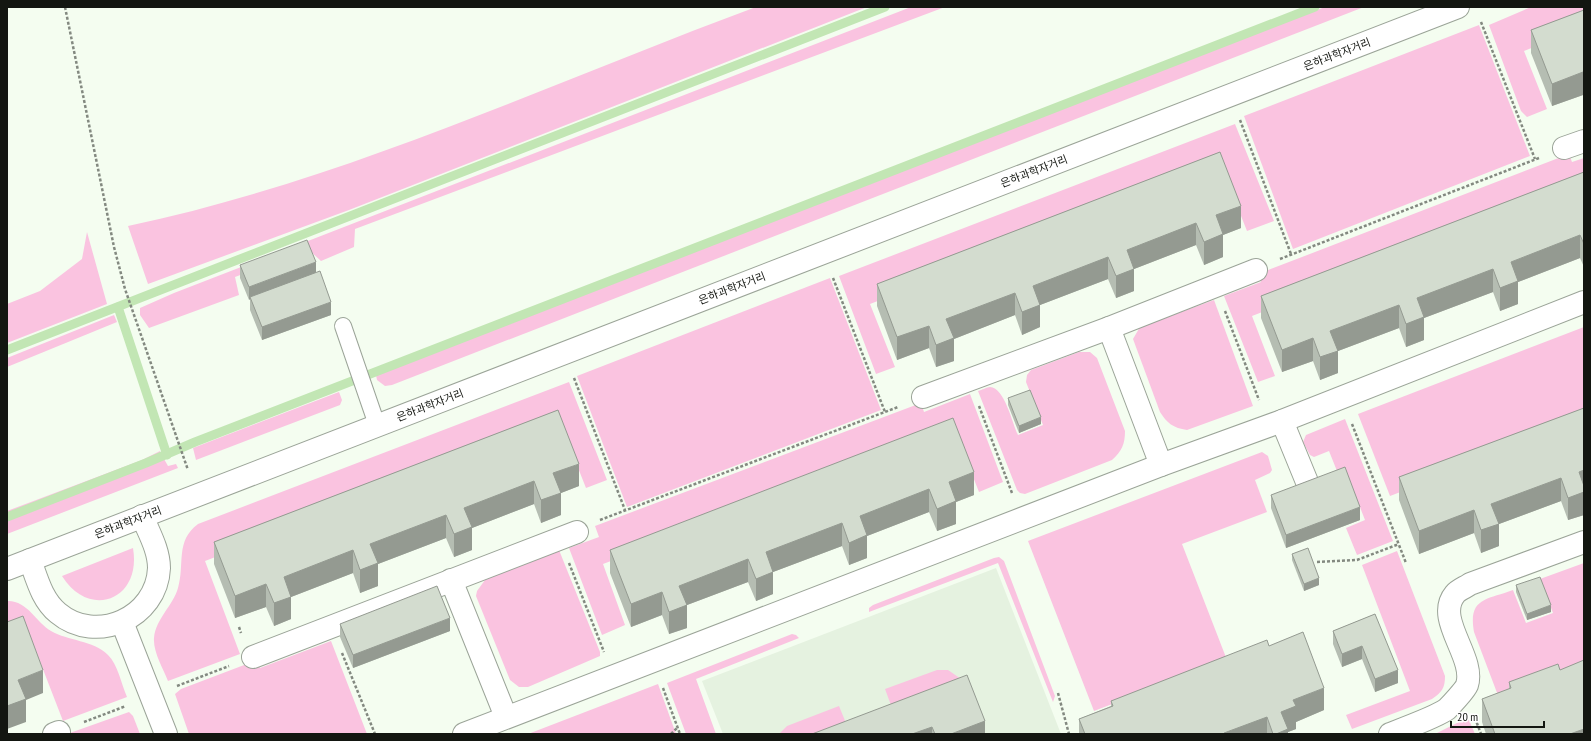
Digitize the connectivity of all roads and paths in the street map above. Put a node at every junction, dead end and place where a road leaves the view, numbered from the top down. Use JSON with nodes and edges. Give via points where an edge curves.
{"nodes":[{"id":1,"x":66,"y":7,"type":"edge"},
{"id":2,"x":1458,"y":7,"type":"edge"},
{"id":3,"x":1481,"y":22,"type":"dead end"},
{"id":4,"x":1238,"y":116,"type":"dead end"},
{"id":5,"x":1574,"y":144,"type":"edge"},
{"id":6,"x":1535,"y":159,"type":"junction"},
{"id":7,"x":1291,"y":254,"type":"junction"},
{"id":8,"x":1256,"y":270,"type":"joint"},
{"id":9,"x":832,"y":273,"type":"dead end"},
{"id":10,"x":1215,"y":286,"type":"junction"},
{"id":11,"x":1584,"y":302,"type":"edge"},
{"id":12,"x":343,"y":326,"type":"dead end"},
{"id":13,"x":1110,"y":328,"type":"junction"},
{"id":14,"x":573,"y":373,"type":"dead end"},
{"id":15,"x":968,"y":381,"type":"junction"},
{"id":16,"x":923,"y":397,"type":"joint"},
{"id":17,"x":1263,"y":408,"type":"dead end"},
{"id":18,"x":885,"y":412,"type":"junction"},
{"id":19,"x":1282,"y":421,"type":"junction"},
{"id":20,"x":1351,"y":421,"type":"dead end"},
{"id":21,"x":377,"y":425,"type":"junction"},
{"id":22,"x":1161,"y":465,"type":"junction"},
{"id":23,"x":1307,"y":482,"type":"edge"},
{"id":24,"x":196,"y":495,"type":"junction"},
{"id":25,"x":1014,"y":495,"type":"dead end"},
{"id":26,"x":625,"y":510,"type":"junction"},
{"id":27,"x":142,"y":516,"type":"junction"},
{"id":28,"x":567,"y":536,"type":"junction"},
{"id":29,"x":1584,"y":542,"type":"edge"},
{"id":30,"x":1399,"y":544,"type":"junction"},
{"id":31,"x":30,"y":560,"type":"junction"},
{"id":32,"x":1317,"y":562,"type":"dead end"},
{"id":33,"x":1406,"y":563,"type":"dead end"},
{"id":34,"x":7,"y":569,"type":"edge"},
{"id":35,"x":451,"y":580,"type":"junction"},
{"id":36,"x":122,"y":622,"type":"junction"},
{"id":37,"x":239,"y":627,"type":"dead end"},
{"id":38,"x":331,"y":627,"type":"junction"},
{"id":39,"x":605,"y":655,"type":"dead end"},
{"id":40,"x":253,"y":657,"type":"junction"},
{"id":41,"x":660,"y":681,"type":"dead end"},
{"id":42,"x":176,"y":687,"type":"dead end"},
{"id":43,"x":1058,"y":693,"type":"dead end"},
{"id":44,"x":128,"y":705,"type":"dead end"},
{"id":45,"x":1474,"y":716,"type":"dead end"},
{"id":46,"x":506,"y":717,"type":"junction"},
{"id":47,"x":677,"y":728,"type":"junction"},
{"id":48,"x":57,"y":733,"type":"edge"},
{"id":49,"x":166,"y":734,"type":"edge"},
{"id":50,"x":375,"y":734,"type":"edge"},
{"id":51,"x":464,"y":734,"type":"edge"},
{"id":52,"x":671,"y":734,"type":"edge"},
{"id":53,"x":680,"y":734,"type":"edge"},
{"id":54,"x":1069,"y":734,"type":"edge"},
{"id":55,"x":1390,"y":734,"type":"edge"},
{"id":56,"x":1481,"y":734,"type":"edge"}],
"edges":[{"from":1,"to":24,"type":"path","via":[[125,290]]},
{"from":2,"to":21,"type":"street","name":"은하과학자거리"},
{"from":3,"to":6,"type":"path"},
{"from":4,"to":7,"type":"path"},
{"from":5,"to":6,"type":"path"},
{"from":6,"to":7,"type":"path"},
{"from":7,"to":8,"type":"path"},
{"from":8,"to":10,"type":"street"},
{"from":9,"to":18,"type":"path"},
{"from":10,"to":13,"type":"street"},
{"from":10,"to":17,"type":"path"},
{"from":11,"to":19,"type":"street"},
{"from":12,"to":21,"type":"lane"},
{"from":13,"to":15,"type":"street"},
{"from":13,"to":22,"type":"street"},
{"from":14,"to":26,"type":"path"},
{"from":15,"to":16,"type":"street"},
{"from":15,"to":25,"type":"path"},
{"from":16,"to":18,"type":"path"},
{"from":18,"to":26,"type":"path"},
{"from":19,"to":22,"type":"street"},
{"from":19,"to":23,"type":"street"},
{"from":20,"to":30,"type":"path"},
{"from":21,"to":24,"type":"street","name":"은하과학자거리"},
{"from":22,"to":46,"type":"street"},
{"from":24,"to":27,"type":"street","name":"은하과학자거리"},
{"from":26,"to":28,"type":"path"},
{"from":27,"to":31,"type":"street","name":"은하과학자거리"},
{"from":27,"to":36,"type":"street","via":[[158,554],[157,581],[144,605],[135,615]]},
{"from":28,"to":35,"type":"street"},
{"from":28,"to":39,"type":"path"},
{"from":29,"to":55,"type":"street","via":[[1470,584],[1455,594],[1449,607],[1450,622],[1465,661],[1467,686],[1446,710]]},
{"from":30,"to":32,"type":"path","via":[[1357,560]]},
{"from":30,"to":33,"type":"path"},
{"from":31,"to":34,"type":"street","name":"은하과학자거리"},
{"from":31,"to":36,"type":"street","via":[[48,603],[58,613],[70,621],[96,627]]},
{"from":35,"to":38,"type":"street"},
{"from":35,"to":46,"type":"street"},
{"from":36,"to":49,"type":"street"},
{"from":37,"to":40,"type":"path"},
{"from":38,"to":40,"type":"street"},
{"from":38,"to":50,"type":"path"},
{"from":40,"to":42,"type":"path"},
{"from":41,"to":47,"type":"path"},
{"from":43,"to":54,"type":"path"},
{"from":44,"to":48,"type":"path"},
{"from":45,"to":56,"type":"path"},
{"from":46,"to":51,"type":"street"},
{"from":47,"to":52,"type":"path"},
{"from":47,"to":53,"type":"path"}]}
